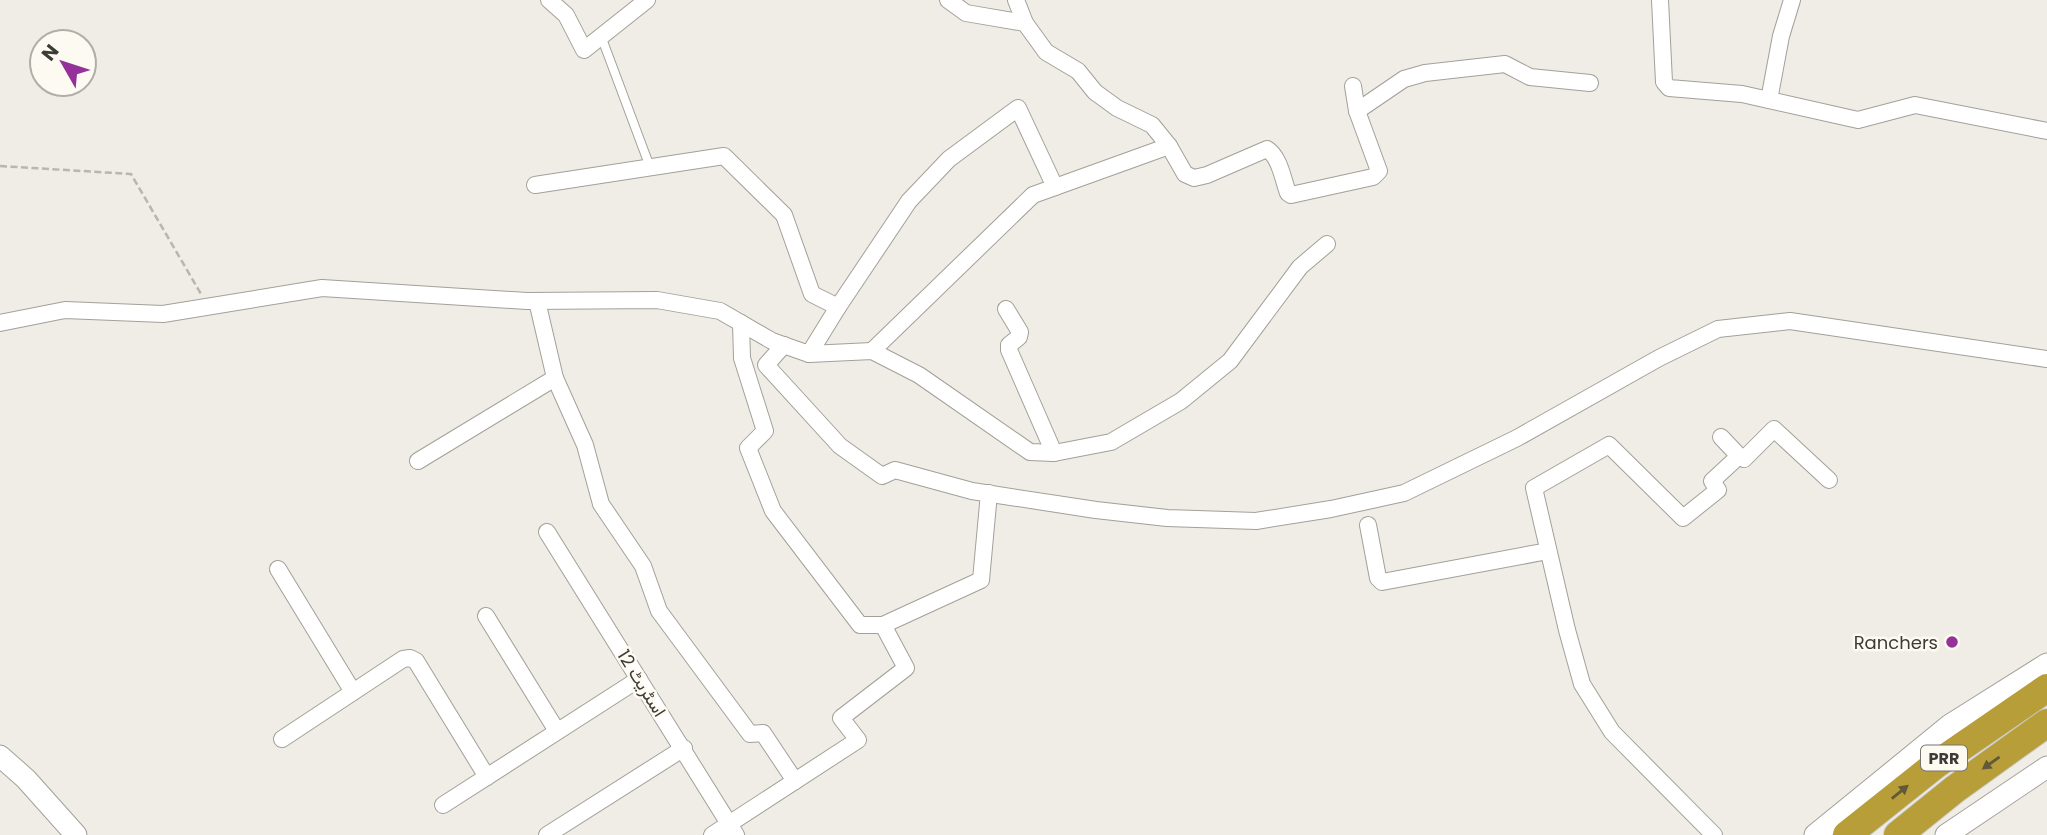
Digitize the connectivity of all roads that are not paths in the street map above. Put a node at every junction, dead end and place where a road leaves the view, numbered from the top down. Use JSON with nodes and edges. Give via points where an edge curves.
{"nodes":[{"id":1,"x":549,"y":0,"type":"edge"},
{"id":2,"x":647,"y":0,"type":"edge"},
{"id":3,"x":948,"y":0,"type":"edge"},
{"id":4,"x":1016,"y":0,"type":"edge"},
{"id":5,"x":1660,"y":0,"type":"edge"},
{"id":6,"x":1793,"y":0,"type":"edge"},
{"id":7,"x":1025,"y":23,"type":"junction"},
{"id":8,"x":601,"y":36,"type":"junction"},
{"id":9,"x":1590,"y":83,"type":"dead end"},
{"id":10,"x":1353,"y":86,"type":"dead end"},
{"id":11,"x":1769,"y":100,"type":"junction"},
{"id":12,"x":1357,"y":111,"type":"junction"},
{"id":13,"x":2047,"y":131,"type":"edge"},
{"id":14,"x":1169,"y":146,"type":"junction"},
{"id":15,"x":650,"y":167,"type":"junction"},
{"id":16,"x":535,"y":185,"type":"dead end"},
{"id":17,"x":1055,"y":187,"type":"junction"},
{"id":18,"x":1327,"y":244,"type":"dead end"},
{"id":19,"x":537,"y":301,"type":"junction"},
{"id":20,"x":838,"y":307,"type":"junction"},
{"id":21,"x":1006,"y":309,"type":"dead end"},
{"id":22,"x":0,"y":323,"type":"edge"},
{"id":23,"x":741,"y":323,"type":"junction"},
{"id":24,"x":784,"y":345,"type":"junction"},
{"id":25,"x":872,"y":351,"type":"junction"},
{"id":26,"x":809,"y":354,"type":"junction"},
{"id":27,"x":2047,"y":359,"type":"edge"},
{"id":28,"x":555,"y":378,"type":"junction"},
{"id":29,"x":1721,"y":437,"type":"dead end"},
{"id":30,"x":1054,"y":453,"type":"junction"},
{"id":31,"x":1740,"y":456,"type":"junction"},
{"id":32,"x":418,"y":461,"type":"dead end"},
{"id":33,"x":1829,"y":480,"type":"dead end"},
{"id":34,"x":989,"y":493,"type":"junction"},
{"id":35,"x":1368,"y":525,"type":"dead end"},
{"id":36,"x":547,"y":531,"type":"dead end"},
{"id":37,"x":1548,"y":551,"type":"junction"},
{"id":38,"x":278,"y":569,"type":"dead end"},
{"id":39,"x":486,"y":616,"type":"dead end"},
{"id":40,"x":883,"y":625,"type":"junction"},
{"id":41,"x":2047,"y":664,"type":"edge"},
{"id":42,"x":639,"y":679,"type":"junction"},
{"id":43,"x":2047,"y":688,"type":"edge"},
{"id":44,"x":353,"y":692,"type":"junction"},
{"id":45,"x":2047,"y":723,"type":"edge"},
{"id":46,"x":557,"y":732,"type":"junction"},
{"id":47,"x":282,"y":739,"type":"dead end"},
{"id":48,"x":684,"y":748,"type":"junction"},
{"id":49,"x":0,"y":756,"type":"edge"},
{"id":50,"x":2047,"y":767,"type":"edge"},
{"id":51,"x":487,"y":777,"type":"junction"},
{"id":52,"x":795,"y":781,"type":"junction"},
{"id":53,"x":443,"y":805,"type":"dead end"},
{"id":54,"x":733,"y":830,"type":"edge"},
{"id":55,"x":75,"y":835,"type":"edge"},
{"id":56,"x":547,"y":835,"type":"edge"},
{"id":57,"x":712,"y":835,"type":"edge"},
{"id":58,"x":1714,"y":835,"type":"edge"},
{"id":59,"x":1815,"y":835,"type":"edge"},
{"id":60,"x":1847,"y":835,"type":"edge"},
{"id":61,"x":1898,"y":835,"type":"edge"},
{"id":62,"x":1946,"y":835,"type":"edge"}],
"edges":[{"from":1,"to":8,"type":"street","via":[[566,15],[584,50]]},
{"from":2,"to":8,"type":"street"},
{"from":3,"to":7,"type":"street","via":[[966,13]]},
{"from":4,"to":7,"type":"street"},
{"from":5,"to":11,"type":"street","via":[[1666,86]]},
{"from":6,"to":11,"type":"street"},
{"from":7,"to":14,"type":"street","via":[[1046,52],[1078,71],[1106,100],[1152,125]]},
{"from":8,"to":15,"type":"lane"},
{"from":9,"to":12,"type":"street","via":[[1530,77],[1505,64],[1425,73],[1404,79]]},
{"from":10,"to":12,"type":"street"},
{"from":11,"to":13,"type":"street","via":[[1858,120],[1915,105]]},
{"from":12,"to":14,"type":"street","via":[[1379,171],[1373,177],[1294,196],[1288,193],[1270,150],[1195,178],[1185,174]]},
{"from":14,"to":17,"type":"street"},
{"from":15,"to":16,"type":"street"},
{"from":15,"to":20,"type":"street","via":[[724,156],[784,215],[813,295]]},
{"from":17,"to":20,"type":"street","via":[[1018,108],[949,159],[909,201]]},
{"from":17,"to":25,"type":"street","via":[[1033,195]]},
{"from":18,"to":30,"type":"street","via":[[1300,267],[1230,361],[1181,401],[1111,442]]},
{"from":19,"to":22,"type":"street","via":[[322,288],[163,314],[65,310]]},
{"from":19,"to":23,"type":"street","via":[[657,300],[720,311]]},
{"from":19,"to":28,"type":"street"},
{"from":20,"to":26,"type":"street"},
{"from":21,"to":30,"type":"street","via":[[1020,332],[1009,350]]},
{"from":23,"to":24,"type":"street"},
{"from":23,"to":40,"type":"street","via":[[742,358],[765,431],[748,448],[773,511],[860,625]]},
{"from":24,"to":26,"type":"street"},
{"from":24,"to":34,"type":"street","via":[[766,365],[840,446],[882,476],[895,470]]},
{"from":25,"to":26,"type":"street"},
{"from":25,"to":30,"type":"street","via":[[919,375],[1030,453]]},
{"from":27,"to":34,"type":"street","via":[[1790,321],[1718,329],[1404,494],[1256,521],[1143,515]]},
{"from":28,"to":32,"type":"street"},
{"from":28,"to":52,"type":"street","via":[[585,445],[601,504],[643,566],[659,611],[750,734],[763,733]]},
{"from":29,"to":31,"type":"street"},
{"from":31,"to":33,"type":"street","via":[[1744,459],[1774,429]]},
{"from":31,"to":37,"type":"street","via":[[1712,481],[1718,490],[1683,518],[1609,445],[1534,488]]},
{"from":34,"to":40,"type":"street","via":[[981,580]]},
{"from":35,"to":37,"type":"street","via":[[1382,582]]},
{"from":36,"to":42,"type":"street","name":"اسٹریٹ 12"},
{"from":37,"to":58,"type":"street","via":[[1582,684],[1612,732]]},
{"from":38,"to":44,"type":"street"},
{"from":39,"to":46,"type":"street"},
{"from":40,"to":52,"type":"street","via":[[906,668],[841,718],[858,740]]},
{"from":41,"to":59,"type":"street","via":[[1950,725]]},
{"from":42,"to":46,"type":"street"},
{"from":42,"to":48,"type":"street","name":"اسٹریٹ 12"},
{"from":60,"to":43,"type":"highway","number":"PRR","one_way":true,"via":[[1935,765]]},
{"from":44,"to":47,"type":"street"},
{"from":44,"to":51,"type":"street","via":[[403,659],[416,661]]},
{"from":45,"to":61,"type":"highway","number":"PRR","one_way":true},
{"from":46,"to":51,"type":"street"},
{"from":48,"to":54,"type":"street","name":"اسٹریٹ 12"},
{"from":48,"to":56,"type":"street"},
{"from":49,"to":55,"type":"street"},
{"from":50,"to":62,"type":"street"},
{"from":51,"to":53,"type":"street"},
{"from":52,"to":54,"type":"street"},
{"from":54,"to":57,"type":"street"}]}
